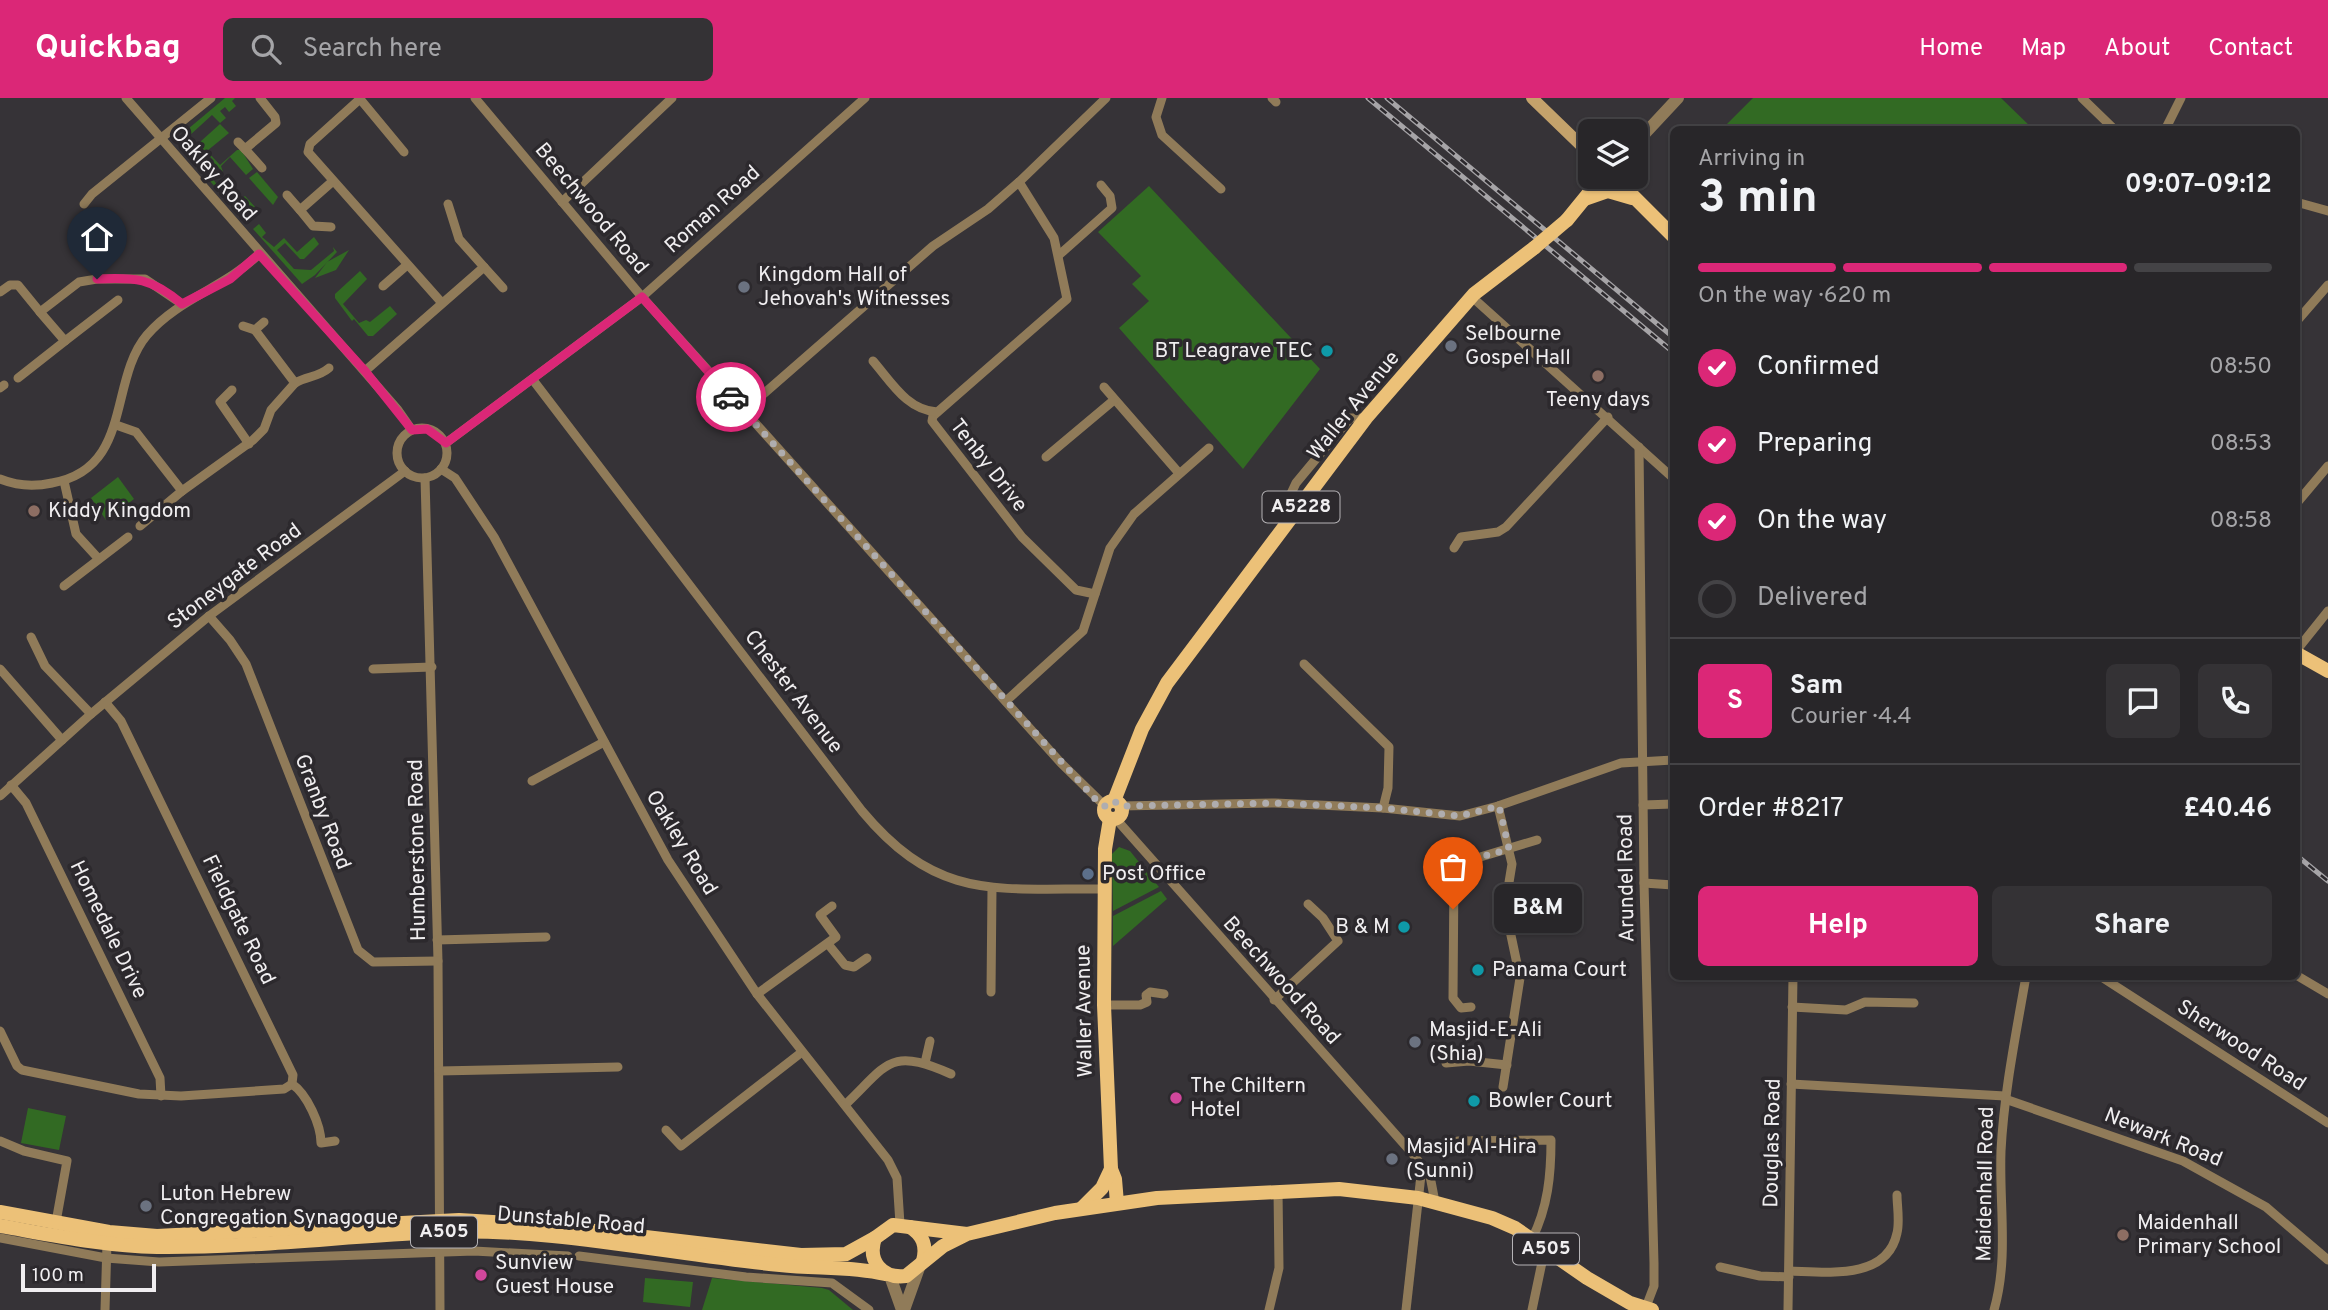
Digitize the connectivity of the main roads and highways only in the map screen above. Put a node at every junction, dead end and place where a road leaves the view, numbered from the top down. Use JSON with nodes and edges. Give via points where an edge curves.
{"nodes":[{"id":1,"x":1532,"y":98,"type":"edge"},
{"id":2,"x":1578,"y":142,"type":"edge"},
{"id":3,"x":1593,"y":189,"type":"edge"},
{"id":4,"x":1626,"y":189,"type":"edge"},
{"id":5,"x":1585,"y":199,"type":"junction"},
{"id":6,"x":1637,"y":200,"type":"junction"},
{"id":7,"x":1670,"y":233,"type":"edge"},
{"id":8,"x":2300,"y":654,"type":"edge"},
{"id":9,"x":2328,"y":671,"type":"edge"},
{"id":10,"x":1111,"y":1168,"type":"junction"},
{"id":11,"x":1116,"y":1203,"type":"junction"},
{"id":12,"x":1082,"y":1208,"type":"junction"},
{"id":13,"x":0,"y":1212,"type":"edge"},
{"id":14,"x":905,"y":1225,"type":"junction"},
{"id":15,"x":0,"y":1226,"type":"edge"},
{"id":16,"x":441,"y":1226,"type":"junction"},
{"id":17,"x":967,"y":1234,"type":"junction"},
{"id":18,"x":875,"y":1238,"type":"junction"},
{"id":19,"x":921,"y":1265,"type":"junction"},
{"id":20,"x":888,"y":1275,"type":"junction"},
{"id":21,"x":1649,"y":1308,"type":"edge"}],
"edges":[{"from":1,"to":2,"type":"main road"},
{"from":3,"to":5,"type":"main road","name":"Waller Avenue","number":"A5228"},
{"from":4,"to":6,"type":"main road"},
{"from":5,"to":6,"type":"main road","via":[[1608,191]]},
{"from":5,"to":10,"type":"main road","name":"Waller Avenue","number":"A5228","bridge":true,"via":[[1567,220],[1472,296],[1366,418],[1167,683],[1142,729],[1113,810],[1105,849],[1104,1005]]},
{"from":6,"to":7,"type":"main road"},
{"from":8,"to":9,"type":"main road"},
{"from":10,"to":11,"type":"main road","name":"Waller Avenue","number":"A5228"},
{"from":10,"to":12,"type":"main road","via":[[1102,1188]]},
{"from":11,"to":12,"type":"main road","number":"A505"},
{"from":11,"to":21,"type":"main road","number":"A505","via":[[1339,1189],[1418,1198],[1492,1218],[1630,1303]]},
{"from":12,"to":17,"type":"main road","number":"A505"},
{"from":13,"to":16,"type":"main road","name":"Dunstable Road","via":[[157,1236]]},
{"from":14,"to":17,"type":"main road","number":"A505"},
{"from":14,"to":18,"type":"main road","via":[[886,1228]]},
{"from":14,"to":19,"type":"main road","via":[[922,1237],[925,1253]]},
{"from":15,"to":16,"type":"main road","name":"Dunstable Road","number":"A505","via":[[107,1250],[219,1247]]},
{"from":16,"to":18,"type":"main road","name":"Dunstable Road","number":"A505","via":[[543,1225],[801,1255],[846,1254]]},
{"from":16,"to":20,"type":"main road","name":"Dunstable Road","number":"A505","via":[[781,1265],[854,1267]]},
{"from":17,"to":19,"type":"main road","number":"A505"},
{"from":18,"to":20,"type":"main road","via":[[872,1255]]},
{"from":19,"to":20,"type":"main road","via":[[906,1276]]}]}
